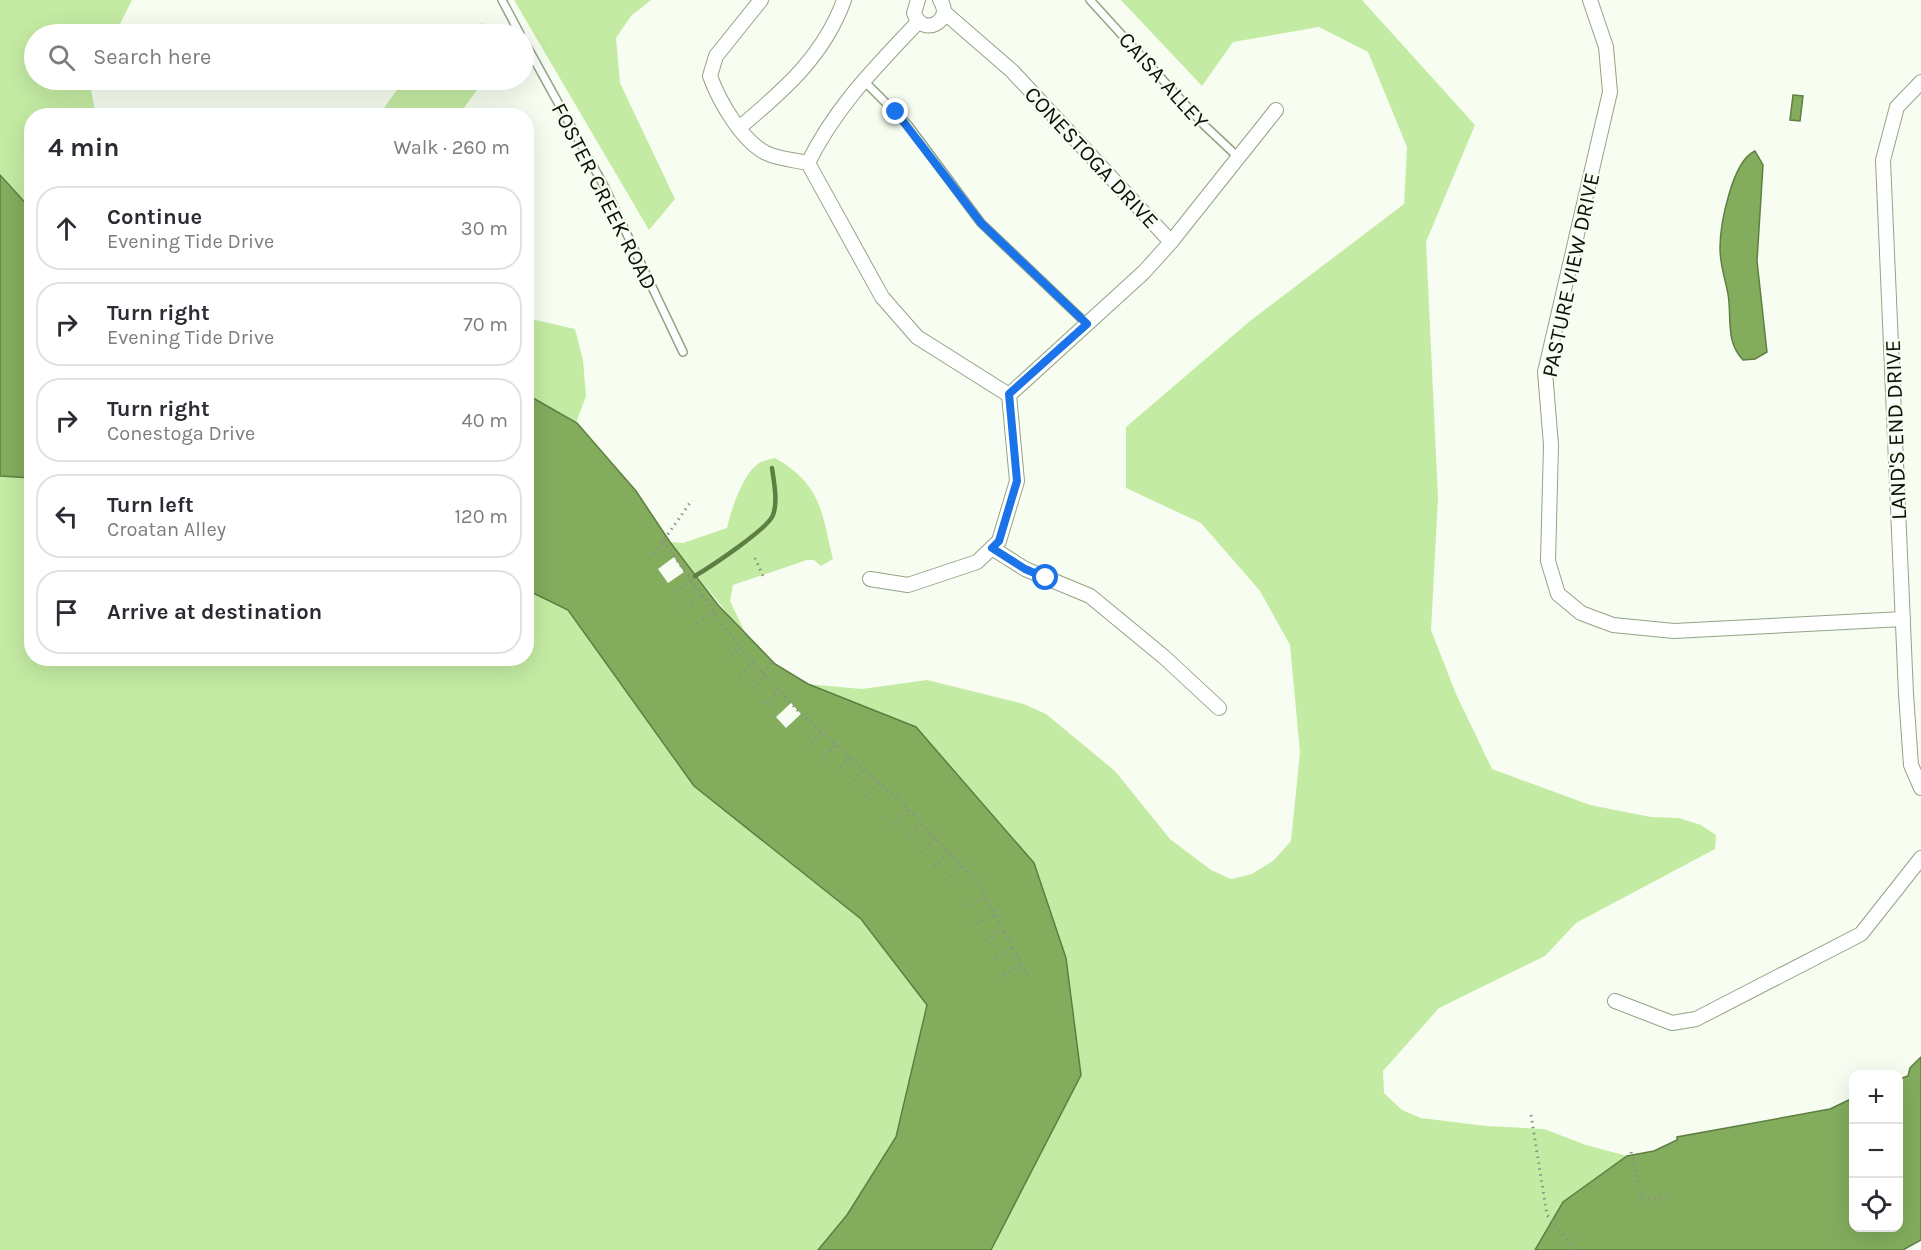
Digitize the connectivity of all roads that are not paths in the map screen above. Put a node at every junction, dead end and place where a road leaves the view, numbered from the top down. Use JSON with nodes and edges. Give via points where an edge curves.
{"nodes":[{"id":1,"x":502,"y":0,"type":"edge"},
{"id":2,"x":761,"y":0,"type":"edge"},
{"id":3,"x":844,"y":0,"type":"edge"},
{"id":4,"x":918,"y":0,"type":"edge"},
{"id":5,"x":1090,"y":0,"type":"edge"},
{"id":6,"x":1590,"y":0,"type":"edge"},
{"id":7,"x":942,"y":6,"type":"edge"},
{"id":8,"x":918,"y":22,"type":"junction"},
{"id":9,"x":515,"y":24,"type":"edge"},
{"id":10,"x":534,"y":59,"type":"edge"},
{"id":11,"x":863,"y":80,"type":"junction"},
{"id":12,"x":1921,"y":82,"type":"edge"},
{"id":13,"x":1276,"y":110,"type":"dead end"},
{"id":14,"x":739,"y":128,"type":"junction"},
{"id":15,"x":1240,"y":159,"type":"junction"},
{"id":16,"x":808,"y":163,"type":"junction"},
{"id":17,"x":1171,"y":242,"type":"junction"},
{"id":18,"x":1087,"y":324,"type":"junction"},
{"id":19,"x":683,"y":352,"type":"dead end"},
{"id":20,"x":1009,"y":394,"type":"junction"},
{"id":21,"x":992,"y":548,"type":"junction"},
{"id":22,"x":870,"y":579,"type":"dead end"},
{"id":23,"x":1903,"y":619,"type":"junction"},
{"id":24,"x":1219,"y":708,"type":"dead end"},
{"id":25,"x":1921,"y":788,"type":"edge"},
{"id":26,"x":1921,"y":858,"type":"edge"},
{"id":27,"x":1615,"y":1001,"type":"dead end"}],
"edges":[{"from":1,"to":9,"type":"lane"},
{"from":2,"to":14,"type":"street","via":[[716,56],[710,76]]},
{"from":3,"to":14,"type":"street","via":[[812,60],[793,83]]},
{"from":4,"to":8,"type":"street","via":[[914,13]]},
{"from":5,"to":15,"type":"lane","name":"CAISA ALLEY","via":[[1203,125]]},
{"from":6,"to":23,"type":"street","name":"PASTURE VIEW DRIVE","via":[[1606,47],[1610,92],[1545,372],[1551,445],[1548,561],[1558,594],[1581,613],[1613,626],[1674,631]]},
{"from":7,"to":8,"type":"street","via":[[936,24]]},
{"from":7,"to":17,"type":"street","name":"CONESTOGA DRIVE","via":[[1012,71]]},
{"from":8,"to":11,"type":"street"},
{"from":10,"to":19,"type":"lane","name":"FOSTER CREEK ROAD","via":[[604,186]]},
{"from":11,"to":16,"type":"street","via":[[826,127]]},
{"from":11,"to":18,"type":"lane","via":[[908,125],[981,223]]},
{"from":12,"to":23,"type":"street","name":"LAND'S END DRIVE","via":[[1898,107],[1883,160]]},
{"from":13,"to":15,"type":"street","name":"CONESTOGA DRIVE"},
{"from":14,"to":16,"type":"street","via":[[764,152]]},
{"from":15,"to":17,"type":"street","name":"CONESTOGA DRIVE"},
{"from":16,"to":20,"type":"street","via":[[882,297],[917,337]]},
{"from":17,"to":18,"type":"street","name":"CONESTOGA DRIVE"},
{"from":18,"to":20,"type":"street","name":"CONESTOGA DRIVE"},
{"from":20,"to":21,"type":"street","via":[[1017,481],[999,541]]},
{"from":21,"to":22,"type":"street","via":[[977,561],[908,585]]},
{"from":21,"to":24,"type":"street","via":[[1025,569],[1090,596]]},
{"from":23,"to":25,"type":"street","name":"LAND'S END DRIVE","via":[[1911,765]]},
{"from":26,"to":27,"type":"street","via":[[1861,934],[1696,1019],[1672,1023]]}]}
